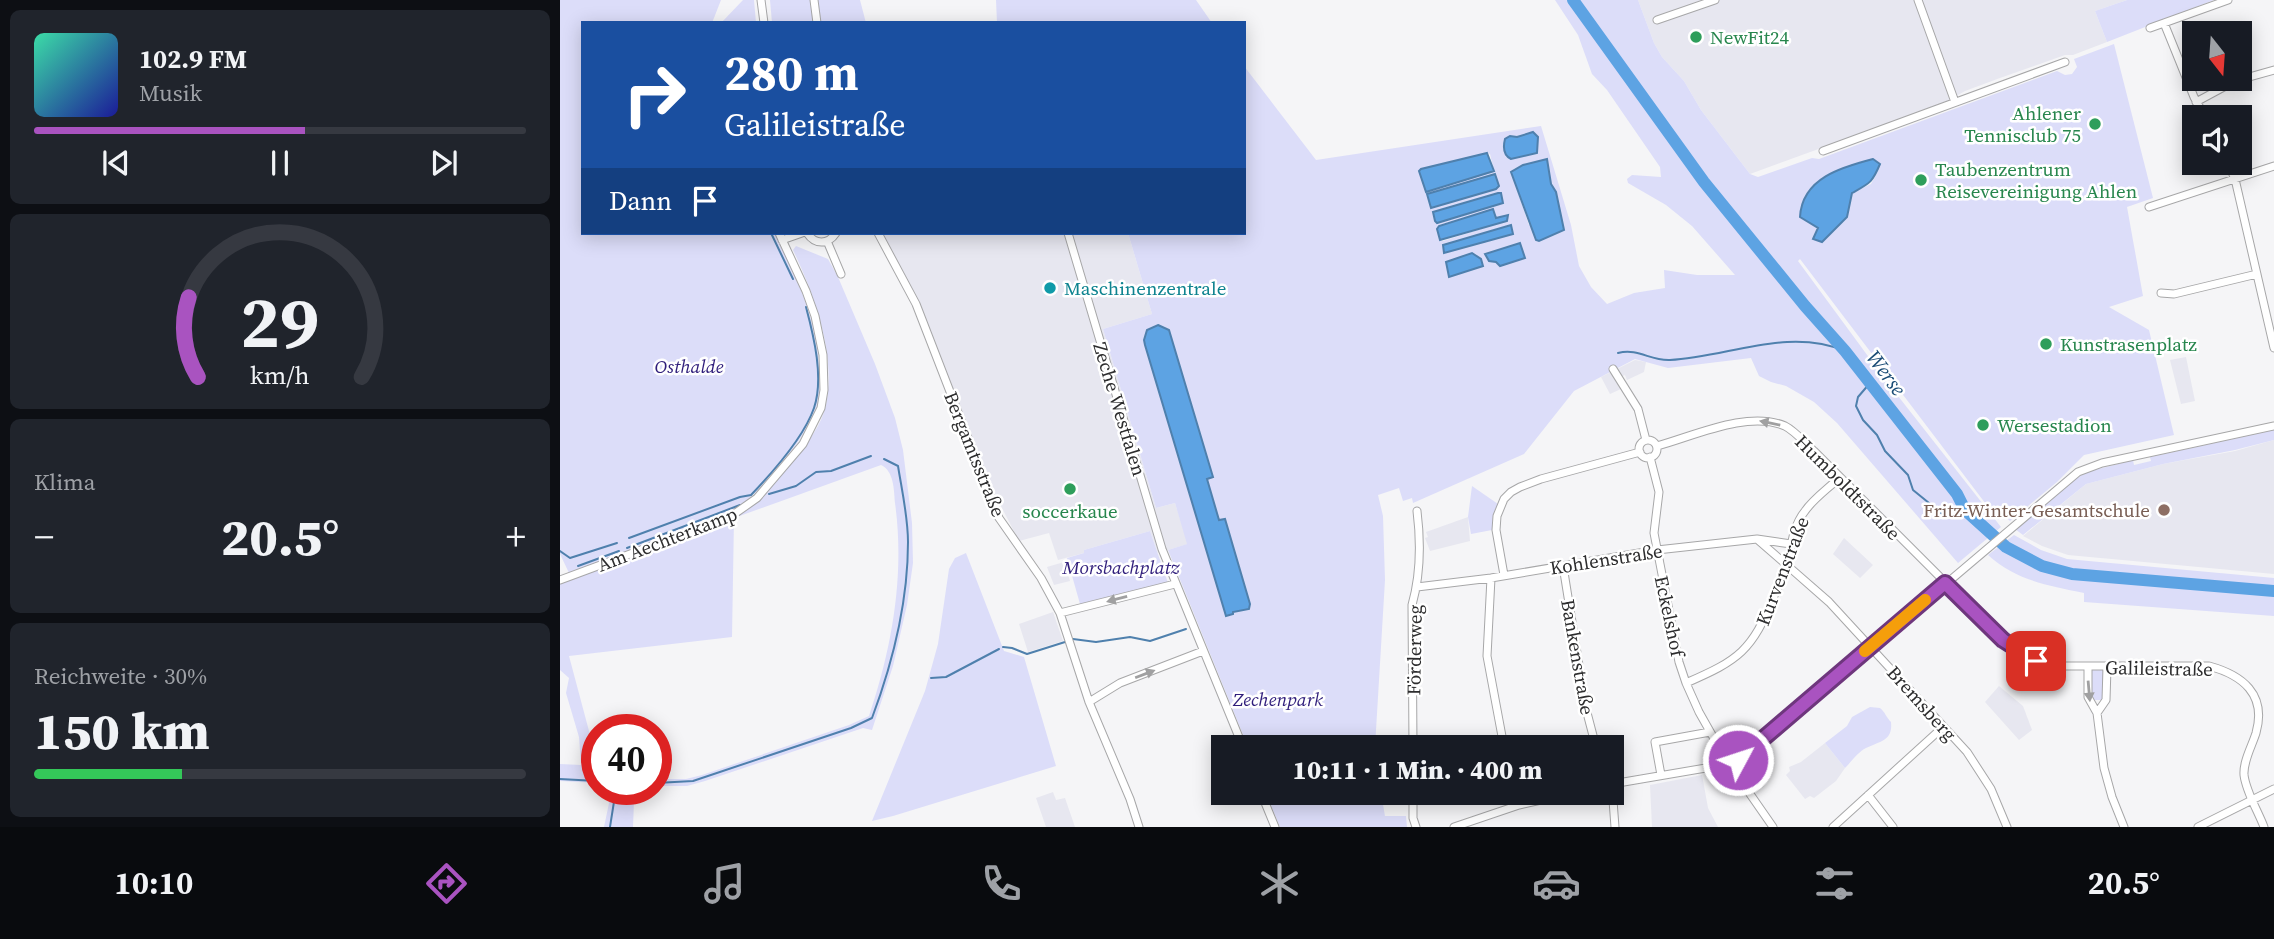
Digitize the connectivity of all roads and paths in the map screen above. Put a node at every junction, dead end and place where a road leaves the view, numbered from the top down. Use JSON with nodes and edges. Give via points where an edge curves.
{"nodes":[{"id":1,"x":761,"y":0,"type":"edge"},
{"id":2,"x":814,"y":0,"type":"edge"},
{"id":3,"x":1715,"y":0,"type":"edge"},
{"id":4,"x":1918,"y":0,"type":"edge"},
{"id":5,"x":2228,"y":0,"type":"edge"},
{"id":6,"x":1657,"y":20,"type":"dead end"},
{"id":7,"x":764,"y":21,"type":"edge"},
{"id":8,"x":817,"y":21,"type":"edge"},
{"id":9,"x":2164,"y":23,"type":"junction"},
{"id":10,"x":2150,"y":28,"type":"dead end"},
{"id":11,"x":2065,"y":62,"type":"dead end"},
{"id":12,"x":2274,"y":70,"type":"edge"},
{"id":13,"x":1955,"y":102,"type":"junction"},
{"id":14,"x":2196,"y":102,"type":"junction"},
{"id":15,"x":2198,"y":105,"type":"edge"},
{"id":16,"x":1823,"y":151,"type":"dead end"},
{"id":17,"x":2274,"y":166,"type":"edge"},
{"id":18,"x":2233,"y":175,"type":"edge"},
{"id":19,"x":2235,"y":179,"type":"junction"},
{"id":20,"x":2149,"y":207,"type":"dead end"},
{"id":21,"x":808,"y":235,"type":"edge"},
{"id":22,"x":834,"y":235,"type":"edge"},
{"id":23,"x":879,"y":235,"type":"edge"},
{"id":24,"x":1069,"y":235,"type":"edge"},
{"id":25,"x":780,"y":236,"type":"edge"},
{"id":26,"x":827,"y":241,"type":"junction"},
{"id":27,"x":841,"y":274,"type":"dead end"},
{"id":28,"x":2257,"y":274,"type":"junction"},
{"id":29,"x":2161,"y":293,"type":"dead end"},
{"id":30,"x":2274,"y":348,"type":"edge"},
{"id":31,"x":1614,"y":369,"type":"dead end"},
{"id":32,"x":2274,"y":426,"type":"edge"},
{"id":33,"x":1646,"y":440,"type":"junction"},
{"id":34,"x":1657,"y":446,"type":"junction"},
{"id":35,"x":1640,"y":452,"type":"junction"},
{"id":36,"x":1650,"y":457,"type":"junction"},
{"id":37,"x":1840,"y":477,"type":"junction"},
{"id":38,"x":1417,"y":511,"type":"dead end"},
{"id":39,"x":1757,"y":539,"type":"junction"},
{"id":40,"x":1791,"y":544,"type":"junction"},
{"id":41,"x":1657,"y":550,"type":"junction"},
{"id":42,"x":1786,"y":565,"type":"junction"},
{"id":43,"x":1563,"y":566,"type":"junction"},
{"id":44,"x":1504,"y":575,"type":"junction"},
{"id":45,"x":1491,"y":578,"type":"junction"},
{"id":46,"x":560,"y":580,"type":"edge"},
{"id":47,"x":1945,"y":583,"type":"junction"},
{"id":48,"x":1175,"y":584,"type":"junction"},
{"id":49,"x":1418,"y":587,"type":"junction"},
{"id":50,"x":1059,"y":613,"type":"junction"},
{"id":51,"x":1871,"y":646,"type":"junction"},
{"id":52,"x":1203,"y":651,"type":"junction"},
{"id":53,"x":2088,"y":667,"type":"junction"},
{"id":54,"x":2107,"y":667,"type":"junction"},
{"id":55,"x":1686,"y":683,"type":"junction"},
{"id":56,"x":1089,"y":702,"type":"junction"},
{"id":57,"x":2097,"y":713,"type":"junction"},
{"id":58,"x":1943,"y":727,"type":"junction"},
{"id":59,"x":1710,"y":732,"type":"junction"},
{"id":60,"x":1237,"y":735,"type":"edge"},
{"id":61,"x":1412,"y":735,"type":"edge"},
{"id":62,"x":1502,"y":735,"type":"edge"},
{"id":63,"x":1593,"y":735,"type":"edge"},
{"id":64,"x":1729,"y":764,"type":"junction"},
{"id":65,"x":1661,"y":775,"type":"junction"},
{"id":66,"x":1624,"y":783,"type":"edge"},
{"id":67,"x":2274,"y":789,"type":"edge"},
{"id":68,"x":1868,"y":795,"type":"junction"},
{"id":69,"x":2253,"y":799,"type":"junction"},
{"id":70,"x":1266,"y":805,"type":"edge"},
{"id":71,"x":1413,"y":805,"type":"edge"},
{"id":72,"x":1519,"y":805,"type":"edge"},
{"id":73,"x":1613,"y":805,"type":"edge"},
{"id":74,"x":1139,"y":827,"type":"edge"},
{"id":75,"x":1275,"y":827,"type":"edge"},
{"id":76,"x":1416,"y":827,"type":"edge"},
{"id":77,"x":1454,"y":827,"type":"edge"},
{"id":78,"x":1615,"y":827,"type":"edge"},
{"id":79,"x":1773,"y":827,"type":"edge"},
{"id":80,"x":1833,"y":827,"type":"edge"},
{"id":81,"x":1893,"y":827,"type":"edge"},
{"id":82,"x":2007,"y":827,"type":"edge"},
{"id":83,"x":2124,"y":827,"type":"edge"},
{"id":84,"x":2198,"y":827,"type":"edge"},
{"id":85,"x":2264,"y":827,"type":"edge"}],
"edges":[{"from":1,"to":7,"type":"street"},
{"from":2,"to":8,"type":"street"},
{"from":3,"to":6,"type":"street"},
{"from":4,"to":13,"type":"street"},
{"from":5,"to":9,"type":"street"},
{"from":9,"to":10,"type":"street"},
{"from":9,"to":14,"type":"street"},
{"from":11,"to":13,"type":"street"},
{"from":12,"to":14,"type":"street","via":[[2235,81]]},
{"from":13,"to":16,"type":"street"},
{"from":14,"to":15,"type":"street"},
{"from":17,"to":19,"type":"street"},
{"from":18,"to":19,"type":"street"},
{"from":19,"to":20,"type":"street"},
{"from":19,"to":28,"type":"street"},
{"from":21,"to":26,"type":"street","via":[[817,242]]},
{"from":22,"to":26,"type":"street"},
{"from":23,"to":50,"type":"street","name":"Bergamtsstraße","via":[[916,304],[999,518]]},
{"from":24,"to":48,"type":"street","name":"Zeche Westfalen"},
{"from":25,"to":46,"type":"street","name":"Am Aechterkamp","via":[[806,291],[823,355],[821,408],[803,444],[757,498],[730,517]]},
{"from":26,"to":27,"type":"street"},
{"from":28,"to":29,"type":"street","via":[[2174,294]]},
{"from":28,"to":30,"type":"street"},
{"from":31,"to":33,"type":"street","via":[[1637,410]]},
{"from":32,"to":47,"type":"street","via":[[2085,469]]},
{"from":33,"to":34,"type":"street"},
{"from":33,"to":35,"type":"street"},
{"from":34,"to":36,"type":"street"},
{"from":37,"to":34,"type":"street","name":"Humboldtstraße","one_way":true,"via":[[1787,427],[1769,421],[1748,420]]},
{"from":35,"to":36,"type":"street"},
{"from":35,"to":44,"type":"street","via":[[1520,486],[1504,499],[1496,530]]},
{"from":36,"to":41,"type":"street","name":"Eckelshof","via":[[1658,492]]},
{"from":37,"to":40,"type":"street","name":"Kurvenstraße","via":[[1804,511]]},
{"from":37,"to":47,"type":"street","name":"Humboldtstraße"},
{"from":38,"to":49,"type":"street","name":"Förderweg","via":[[1421,543]]},
{"from":39,"to":40,"type":"street","name":"Kohlenstraße"},
{"from":39,"to":41,"type":"street","name":"Kohlenstraße"},
{"from":39,"to":42,"type":"street"},
{"from":40,"to":42,"type":"street","name":"Kurvenstraße"},
{"from":41,"to":43,"type":"street","name":"Kohlenstraße"},
{"from":41,"to":55,"type":"street","name":"Eckelshof"},
{"from":42,"to":51,"type":"street","name":"Bremsberg"},
{"from":42,"to":55,"type":"street","name":"Kurvenstraße","via":[[1766,619],[1750,645],[1729,663]]},
{"from":43,"to":44,"type":"street","name":"Kohlenstraße"},
{"from":43,"to":63,"type":"street","name":"Bankenstraße"},
{"from":44,"to":45,"type":"street","name":"Kohlenstraße"},
{"from":45,"to":49,"type":"street","name":"Kohlenstraße"},
{"from":45,"to":62,"type":"street","via":[[1487,656]]},
{"from":47,"to":51,"type":"street"},
{"from":47,"to":53,"type":"street","name":"Galileistraße","via":[[2003,640],[2036,661]]},
{"from":48,"to":50,"type":"street","one_way":true},
{"from":48,"to":52,"type":"street","name":"Zeche Westfalen"},
{"from":49,"to":61,"type":"street","name":"Förderweg","via":[[1412,605]]},
{"from":50,"to":56,"type":"street","name":"Bergamtsstraße"},
{"from":51,"to":58,"type":"street","name":"Bremsberg"},
{"from":51,"to":64,"type":"street"},
{"from":56,"to":52,"type":"street","one_way":true,"via":[[1120,683]]},
{"from":52,"to":60,"type":"street","name":"Zeche Westfalen"},
{"from":53,"to":54,"type":"street","name":"Galileistraße"},
{"from":53,"to":57,"type":"street","one_way":true,"via":[[2089,701]]},
{"from":54,"to":57,"type":"street","via":[[2106,700]]},
{"from":54,"to":69,"type":"street","name":"Galileistraße","via":[[2209,666],[2244,681],[2258,708],[2244,778]]},
{"from":55,"to":59,"type":"street","name":"Eckelshof"},
{"from":56,"to":74,"type":"street","name":"Bergamtsstraße"},
{"from":57,"to":83,"type":"street","via":[[2104,768]]},
{"from":58,"to":68,"type":"street"},
{"from":58,"to":82,"type":"street","name":"Bremsberg","via":[[1977,765]]},
{"from":59,"to":64,"type":"street","name":"Eckelshof"},
{"from":59,"to":65,"type":"street","via":[[1655,742]]},
{"from":64,"to":65,"type":"street"},
{"from":64,"to":79,"type":"street","name":"Eckelshof"},
{"from":65,"to":66,"type":"street"},
{"from":67,"to":69,"type":"street"},
{"from":68,"to":80,"type":"street"},
{"from":68,"to":81,"type":"street"},
{"from":69,"to":84,"type":"street"},
{"from":69,"to":85,"type":"street","name":"Galileistraße"},
{"from":70,"to":75,"type":"street"},
{"from":71,"to":76,"type":"street"},
{"from":72,"to":77,"type":"street"},
{"from":73,"to":78,"type":"street"}]}
